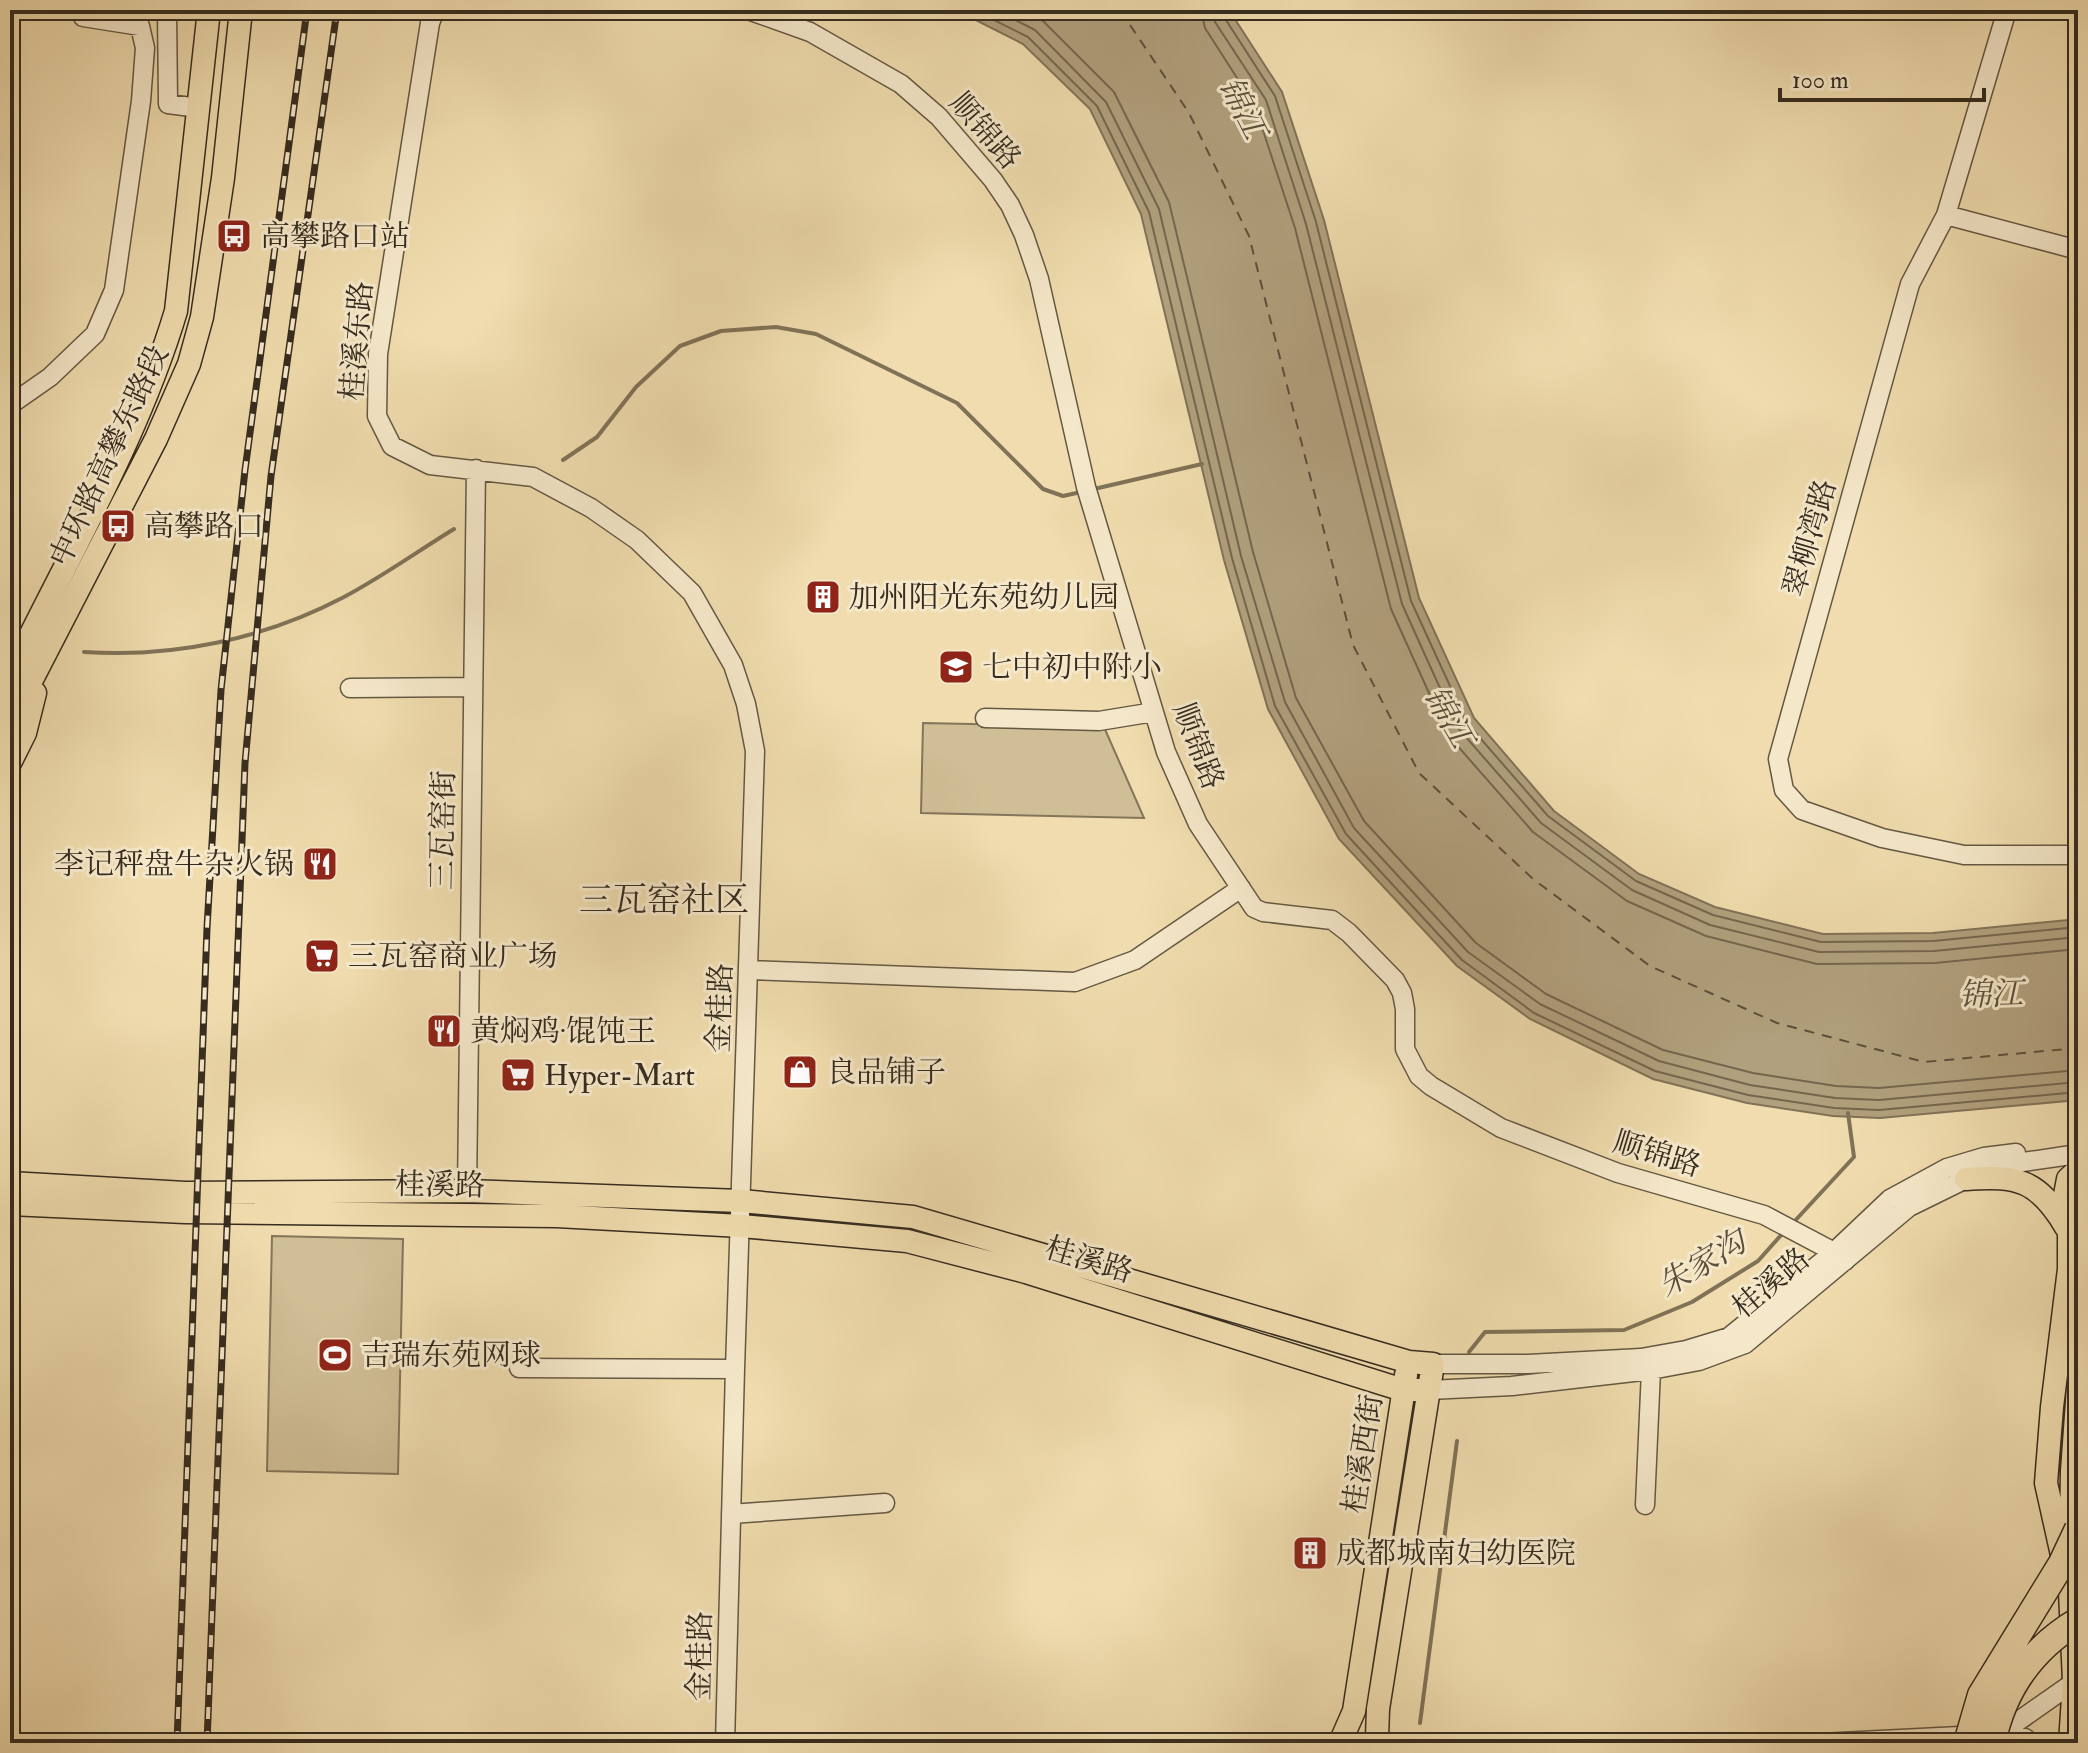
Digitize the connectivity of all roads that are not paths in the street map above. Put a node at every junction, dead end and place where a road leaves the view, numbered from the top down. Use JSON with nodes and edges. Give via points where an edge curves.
{"nodes":[{"id":1,"x":167,"y":10,"type":"edge"},
{"id":2,"x":209,"y":10,"type":"edge"},
{"id":3,"x":241,"y":10,"type":"edge"},
{"id":4,"x":435,"y":10,"type":"edge"},
{"id":5,"x":748,"y":10,"type":"edge"},
{"id":6,"x":2007,"y":10,"type":"edge"},
{"id":7,"x":83,"y":17,"type":"dead end"},
{"id":8,"x":199,"y":108,"type":"junction"},
{"id":9,"x":1946,"y":215,"type":"junction"},
{"id":10,"x":2078,"y":250,"type":"edge"},
{"id":11,"x":10,"y":405,"type":"edge"},
{"id":12,"x":476,"y":469,"type":"junction"},
{"id":13,"x":14,"y":654,"type":"edge"},
{"id":14,"x":41,"y":664,"type":"junction"},
{"id":15,"x":10,"y":681,"type":"edge"},
{"id":16,"x":473,"y":687,"type":"junction"},
{"id":17,"x":350,"y":688,"type":"dead end"},
{"id":18,"x":1154,"y":712,"type":"junction"},
{"id":19,"x":985,"y":718,"type":"dead end"},
{"id":20,"x":10,"y":722,"type":"edge"},
{"id":21,"x":10,"y":763,"type":"edge"},
{"id":22,"x":2078,"y":855,"type":"edge"},
{"id":23,"x":1241,"y":888,"type":"junction"},
{"id":24,"x":750,"y":970,"type":"junction"},
{"id":25,"x":2078,"y":1144,"type":"edge"},
{"id":26,"x":2078,"y":1154,"type":"edge"},
{"id":27,"x":2078,"y":1170,"type":"edge"},
{"id":28,"x":1966,"y":1179,"type":"junction"},
{"id":29,"x":10,"y":1183,"type":"edge"},
{"id":30,"x":467,"y":1191,"type":"junction"},
{"id":31,"x":741,"y":1201,"type":"junction"},
{"id":32,"x":10,"y":1204,"type":"edge"},
{"id":33,"x":741,"y":1226,"type":"junction"},
{"id":34,"x":2069,"y":1231,"type":"junction"},
{"id":35,"x":1839,"y":1256,"type":"junction"},
{"id":36,"x":1409,"y":1362,"type":"junction"},
{"id":37,"x":1433,"y":1364,"type":"junction"},
{"id":38,"x":519,"y":1368,"type":"dead end"},
{"id":39,"x":735,"y":1369,"type":"junction"},
{"id":40,"x":1651,"y":1370,"type":"junction"},
{"id":41,"x":2078,"y":1388,"type":"edge"},
{"id":42,"x":1403,"y":1390,"type":"junction"},
{"id":43,"x":1429,"y":1390,"type":"junction"},
{"id":44,"x":885,"y":1503,"type":"dead end"},
{"id":45,"x":1645,"y":1505,"type":"dead end"},
{"id":46,"x":731,"y":1514,"type":"junction"},
{"id":47,"x":2078,"y":1529,"type":"edge"},
{"id":48,"x":2070,"y":1591,"type":"junction"},
{"id":49,"x":2078,"y":1621,"type":"edge"},
{"id":50,"x":2074,"y":1682,"type":"junction"},
{"id":51,"x":1996,"y":1739,"type":"edge"},
{"id":52,"x":725,"y":1743,"type":"edge"},
{"id":53,"x":1340,"y":1743,"type":"edge"},
{"id":54,"x":1380,"y":1743,"type":"edge"},
{"id":55,"x":1820,"y":1743,"type":"edge"},
{"id":56,"x":1967,"y":1743,"type":"edge"},
{"id":57,"x":2031,"y":1743,"type":"edge"},
{"id":58,"x":2070,"y":1743,"type":"edge"}],
"edges":[{"from":1,"to":8,"type":"street","via":[[168,104]]},
{"from":2,"to":8,"type":"main road","name":"中环路高攀东路段"},
{"from":3,"to":14,"type":"main road","name":"中环路高攀东路段","via":[[212,255],[189,364]]},
{"from":4,"to":12,"type":"street","name":"桂溪东路","via":[[378,354],[377,416],[392,446],[430,465]]},
{"from":5,"to":18,"type":"street","name":"顺锦路","via":[[810,32],[901,84],[939,117],[1010,205],[1039,279],[1088,493]]},
{"from":6,"to":9,"type":"street","name":"翠柳湾路"},
{"from":7,"to":11,"type":"street","via":[[140,26],[145,48],[114,290],[95,334],[50,377]]},
{"from":8,"to":13,"type":"main road","name":"中环路高攀东路段","via":[[176,311],[162,356],[131,432]]},
{"from":9,"to":10,"type":"street"},
{"from":9,"to":22,"type":"street","name":"翠柳湾路","via":[[1910,284],[1778,759],[1784,790],[1802,810],[1907,844],[1964,855]]},
{"from":12,"to":16,"type":"street","name":"三瓦窑街"},
{"from":12,"to":24,"type":"street","name":"金桂路","via":[[533,477],[637,540],[692,593],[733,665],[755,751]]},
{"from":13,"to":15,"type":"main road","name":"中环路高攀东路段"},
{"from":14,"to":20,"type":"main road","name":"中环路高攀东路段"},
{"from":14,"to":21,"type":"main road","via":[[25,733]]},
{"from":16,"to":17,"type":"street"},
{"from":16,"to":30,"type":"street","name":"三瓦窑街"},
{"from":18,"to":19,"type":"street","via":[[1099,721]]},
{"from":18,"to":23,"type":"street","name":"顺锦路","via":[[1198,824]]},
{"from":23,"to":24,"type":"street","via":[[1135,960],[1075,982]]},
{"from":23,"to":35,"type":"street","name":"顺锦路","via":[[1263,912],[1332,920],[1395,980],[1405,1009],[1405,1049],[1419,1076],[1431,1086],[1501,1128],[1618,1173],[1764,1215]]},
{"from":24,"to":31,"type":"street","name":"金桂路"},
{"from":25,"to":35,"type":"street","name":"桂溪路","via":[[1984,1157],[1947,1168],[1890,1199]]},
{"from":26,"to":28,"type":"street","name":"桂溪路","via":[[2003,1165]]},
{"from":27,"to":34,"type":"main road","via":[[2068,1179],[2064,1200]]},
{"from":28,"to":34,"type":"main road","via":[[2003,1176],[2032,1185]]},
{"from":28,"to":35,"type":"street","name":"桂溪路","via":[[1909,1207]]},
{"from":29,"to":30,"type":"main road","name":"桂溪路","via":[[185,1193]]},
{"from":30,"to":31,"type":"main road","name":"桂溪路"},
{"from":31,"to":33,"type":"street","name":"金桂路"},
{"from":31,"to":36,"type":"main road","name":"桂溪路","via":[[913,1217]]},
{"from":32,"to":33,"type":"main road","name":"桂溪路","via":[[185,1212],[557,1216]]},
{"from":33,"to":39,"type":"street","name":"金桂路"},
{"from":33,"to":42,"type":"main road","name":"桂溪路","via":[[907,1241],[1026,1272]]},
{"from":34,"to":48,"type":"main road","via":[[2046,1483]]},
{"from":35,"to":37,"type":"street","name":"桂溪路","via":[[1729,1337],[1686,1350],[1641,1358]]},
{"from":35,"to":40,"type":"street","name":"桂溪路","via":[[1745,1344],[1699,1361]]},
{"from":36,"to":37,"type":"main road","name":"桂溪路"},
{"from":36,"to":42,"type":"main road","name":"桂溪西街"},
{"from":37,"to":43,"type":"main road","name":"桂溪西街"},
{"from":38,"to":39,"type":"street"},
{"from":39,"to":46,"type":"street","name":"金桂路"},
{"from":40,"to":43,"type":"street","name":"桂溪路"},
{"from":40,"to":45,"type":"street"},
{"from":41,"to":48,"type":"main road"},
{"from":42,"to":43,"type":"main road","name":"桂溪路"},
{"from":42,"to":53,"type":"main road","name":"桂溪西街","via":[[1354,1711]]},
{"from":43,"to":54,"type":"main road","name":"桂溪西街","via":[[1378,1709]]},
{"from":44,"to":46,"type":"street"},
{"from":46,"to":52,"type":"street","name":"金桂路"},
{"from":47,"to":56,"type":"highway","bridge":true,"via":[[1981,1695]]},
{"from":48,"to":50,"type":"main road"},
{"from":49,"to":51,"type":"highway","bridge":true,"via":[[2029,1660],[1996,1722]]},
{"from":50,"to":51,"type":"street"},
{"from":50,"to":58,"type":"main road"},
{"from":51,"to":55,"type":"street"},
{"from":51,"to":57,"type":"street","via":[[2025,1738]]}]}
